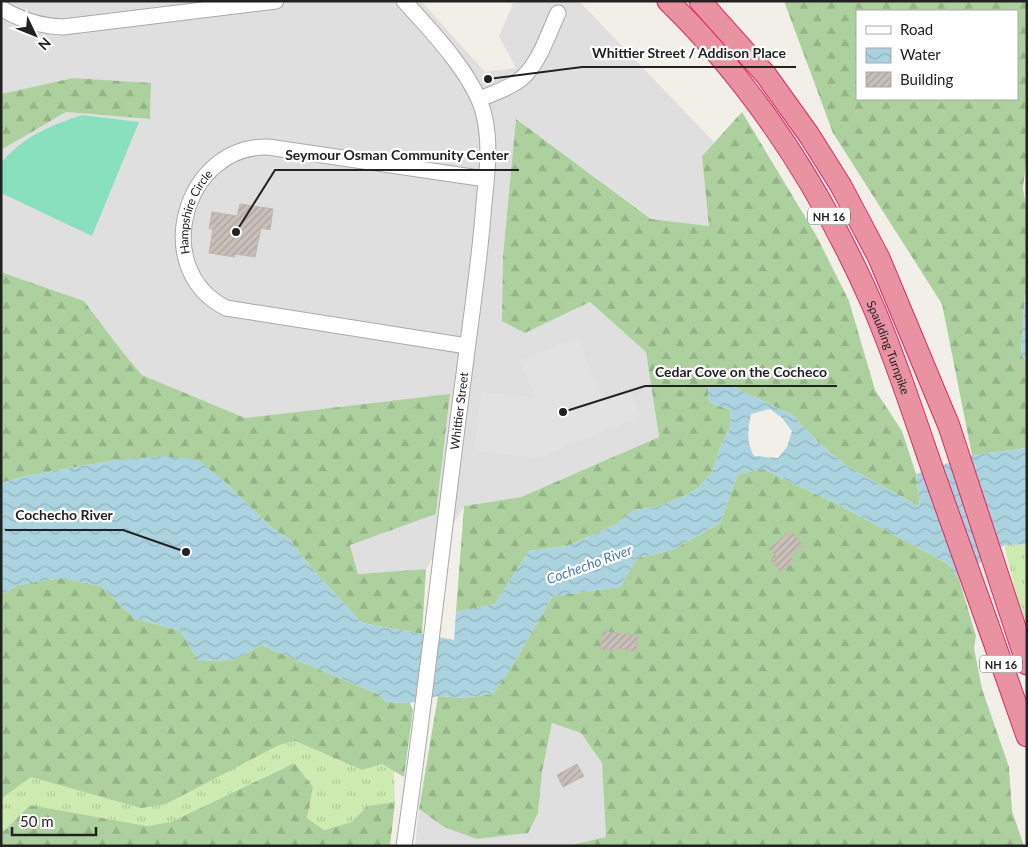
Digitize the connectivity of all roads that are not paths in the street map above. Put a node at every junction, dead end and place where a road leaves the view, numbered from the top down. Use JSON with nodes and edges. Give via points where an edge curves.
{"nodes":[{"id":1,"x":276,"y":1,"type":"edge"},
{"id":2,"x":404,"y":1,"type":"edge"},
{"id":3,"x":668,"y":1,"type":"edge"},
{"id":4,"x":700,"y":1,"type":"edge"},
{"id":5,"x":1,"y":8,"type":"edge"},
{"id":6,"x":558,"y":13,"type":"dead end"},
{"id":7,"x":480,"y":99,"type":"junction"},
{"id":8,"x":486,"y":179,"type":"junction"},
{"id":9,"x":467,"y":346,"type":"junction"},
{"id":10,"x":1027,"y":664,"type":"edge"},
{"id":11,"x":1027,"y":736,"type":"edge"},
{"id":12,"x":404,"y":846,"type":"edge"}],
"edges":[{"from":1,"to":5,"type":"street","via":[[63,27],[37,24]]},
{"from":2,"to":7,"type":"street","name":"Whittier Street","via":[[465,75]]},
{"from":3,"to":11,"type":"highway","name":"Spaulding Turnpike","number":"NH 16","via":[[717,53],[753,98],[820,200],[858,271],[892,353]]},
{"from":4,"to":10,"type":"highway","name":"Spaulding Turnpike","number":"NH 16","via":[[742,46],[809,135],[841,186],[879,258],[959,453]]},
{"from":6,"to":7,"type":"street","via":[[528,72],[512,85]]},
{"from":7,"to":8,"type":"street","name":"Whittier Street","via":[[487,129]]},
{"from":8,"to":9,"type":"street","name":"Whittier Street"},
{"from":8,"to":9,"type":"street","name":"Hampshire Circle","via":[[255,147],[218,162],[189,203],[182,231],[186,260],[194,281],[209,299],[226,308]]},
{"from":9,"to":12,"type":"street","name":"Whittier Street"}]}
